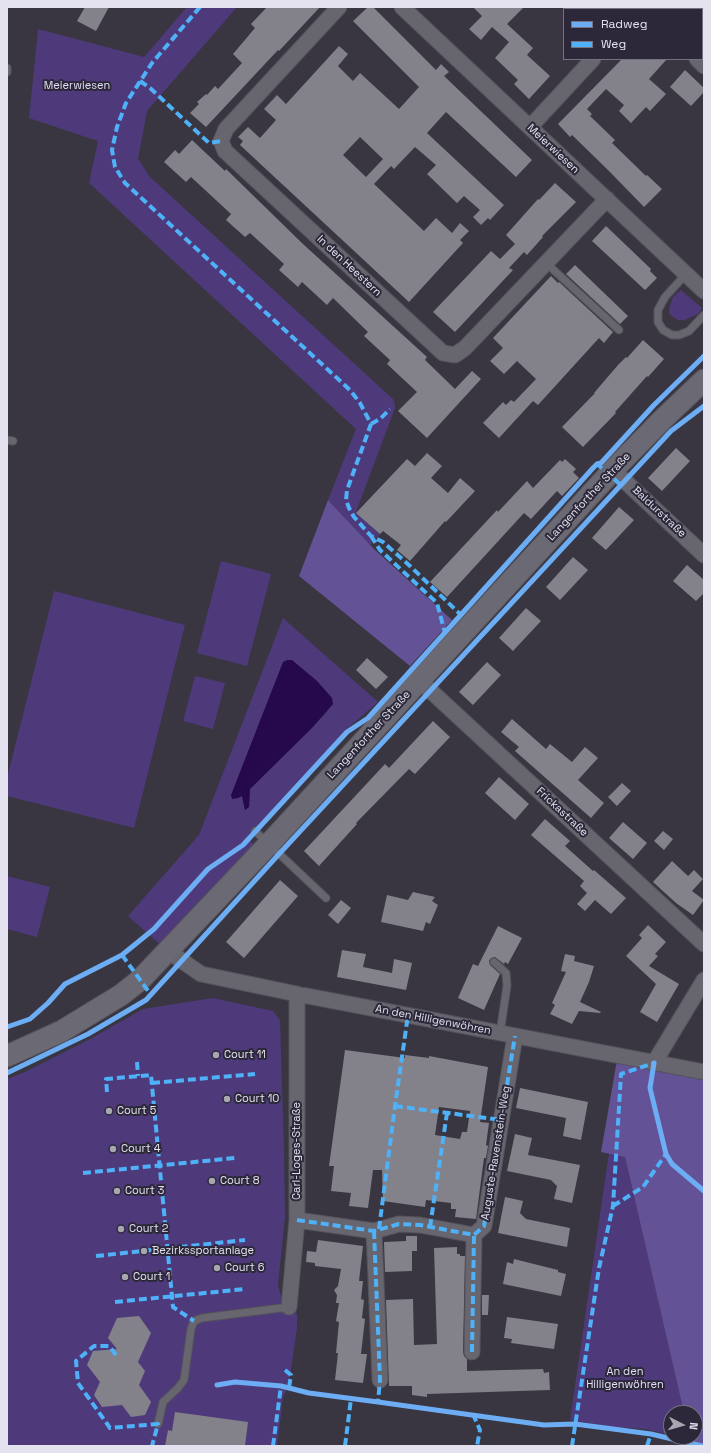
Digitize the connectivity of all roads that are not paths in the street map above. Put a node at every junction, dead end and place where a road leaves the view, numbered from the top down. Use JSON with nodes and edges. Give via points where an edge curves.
{"nodes":[{"id":1,"x":339,"y":7,"type":"edge"},
{"id":2,"x":402,"y":7,"type":"edge"},
{"id":3,"x":592,"y":60,"type":"edge"},
{"id":4,"x":7,"y":68,"type":"edge"},
{"id":5,"x":7,"y":72,"type":"edge"},
{"id":6,"x":530,"y":127,"type":"junction"},
{"id":7,"x":607,"y":199,"type":"junction"},
{"id":8,"x":546,"y":263,"type":"junction"},
{"id":9,"x":686,"y":274,"type":"junction"},
{"id":10,"x":704,"y":291,"type":"edge"},
{"id":11,"x":704,"y":315,"type":"edge"},
{"id":12,"x":619,"y":330,"type":"dead end"},
{"id":13,"x":704,"y":380,"type":"edge"},
{"id":14,"x":613,"y":470,"type":"junction"},
{"id":15,"x":704,"y":555,"type":"edge"},
{"id":16,"x":420,"y":680,"type":"junction"},
{"id":17,"x":262,"y":838,"type":"junction"},
{"id":18,"x":326,"y":898,"type":"dead end"},
{"id":19,"x":704,"y":944,"type":"edge"},
{"id":20,"x":168,"y":951,"type":"junction"},
{"id":21,"x":494,"y":962,"type":"dead end"},
{"id":22,"x":704,"y":980,"type":"edge"},
{"id":23,"x":297,"y":994,"type":"junction"},
{"id":24,"x":500,"y":1033,"type":"junction"},
{"id":25,"x":515,"y":1036,"type":"junction"},
{"id":26,"x":7,"y":1056,"type":"edge"},
{"id":27,"x":654,"y":1063,"type":"junction"},
{"id":28,"x":704,"y":1072,"type":"edge"},
{"id":29,"x":297,"y":1220,"type":"junction"},
{"id":30,"x":374,"y":1231,"type":"junction"},
{"id":31,"x":474,"y":1235,"type":"junction"},
{"id":32,"x":289,"y":1306,"type":"joint"},
{"id":33,"x":472,"y":1352,"type":"dead end"},
{"id":34,"x":380,"y":1380,"type":"dead end"},
{"id":35,"x":158,"y":1424,"type":"dead end"}],
"edges":[{"from":1,"to":8,"type":"street","name":"In den Heestern","via":[[226,129],[221,141],[225,151],[443,353],[455,356],[465,348]]},
{"from":2,"to":6,"type":"street","name":"Meierwiesen"},
{"from":3,"to":6,"type":"street"},
{"from":4,"to":5,"type":"lane"},
{"from":6,"to":7,"type":"street","name":"Meierwiesen"},
{"from":7,"to":8,"type":"street","name":"In den Heestern"},
{"from":7,"to":9,"type":"street","name":"Meierwiesen"},
{"from":8,"to":12,"type":"lane"},
{"from":9,"to":10,"type":"street","name":"Meierwiesen"},
{"from":9,"to":11,"type":"lane","via":[[665,297],[658,310],[658,322],[663,330],[672,335],[679,335],[689,331]]},
{"from":13,"to":14,"type":"main road","name":"Langenforther Straße"},
{"from":14,"to":15,"type":"street","name":"Baldurstraße"},
{"from":14,"to":16,"type":"main road","name":"Langenforther Straße"},
{"from":16,"to":17,"type":"main road","name":"Langenforther Straße"},
{"from":16,"to":19,"type":"street","name":"Frickastraße"},
{"from":17,"to":18,"type":"lane"},
{"from":17,"to":20,"type":"main road","name":"Langenforther Straße"},
{"from":20,"to":23,"type":"street","name":"An den Hilligenwöhren","via":[[201,974]]},
{"from":20,"to":26,"type":"main road","name":"Langenforther Straße","via":[[140,980],[121,995],[62,1030]]},
{"from":21,"to":24,"type":"lane","via":[[506,973],[507,986]]},
{"from":22,"to":27,"type":"street"},
{"from":23,"to":24,"type":"street","name":"An den Hilligenwöhren"},
{"from":23,"to":29,"type":"street","name":"Carl-Loges-Straße"},
{"from":24,"to":25,"type":"street","name":"An den Hilligenwöhren"},
{"from":25,"to":27,"type":"street","name":"An den Hilligenwöhren"},
{"from":25,"to":31,"type":"street","name":"Auguste-Ravenstein-Weg","via":[[484,1226]]},
{"from":27,"to":28,"type":"street","name":"An den Hilligenwöhren"},
{"from":29,"to":30,"type":"street","name":"Auguste-Ravenstein-Weg"},
{"from":29,"to":32,"type":"street","name":"Carl-Loges-Straße"},
{"from":30,"to":31,"type":"street","name":"Auguste-Ravenstein-Weg","via":[[399,1224],[420,1225]]},
{"from":30,"to":34,"type":"street"},
{"from":31,"to":33,"type":"street"},
{"from":32,"to":35,"type":"lane","via":[[194,1321],[184,1380],[163,1402]]}]}
